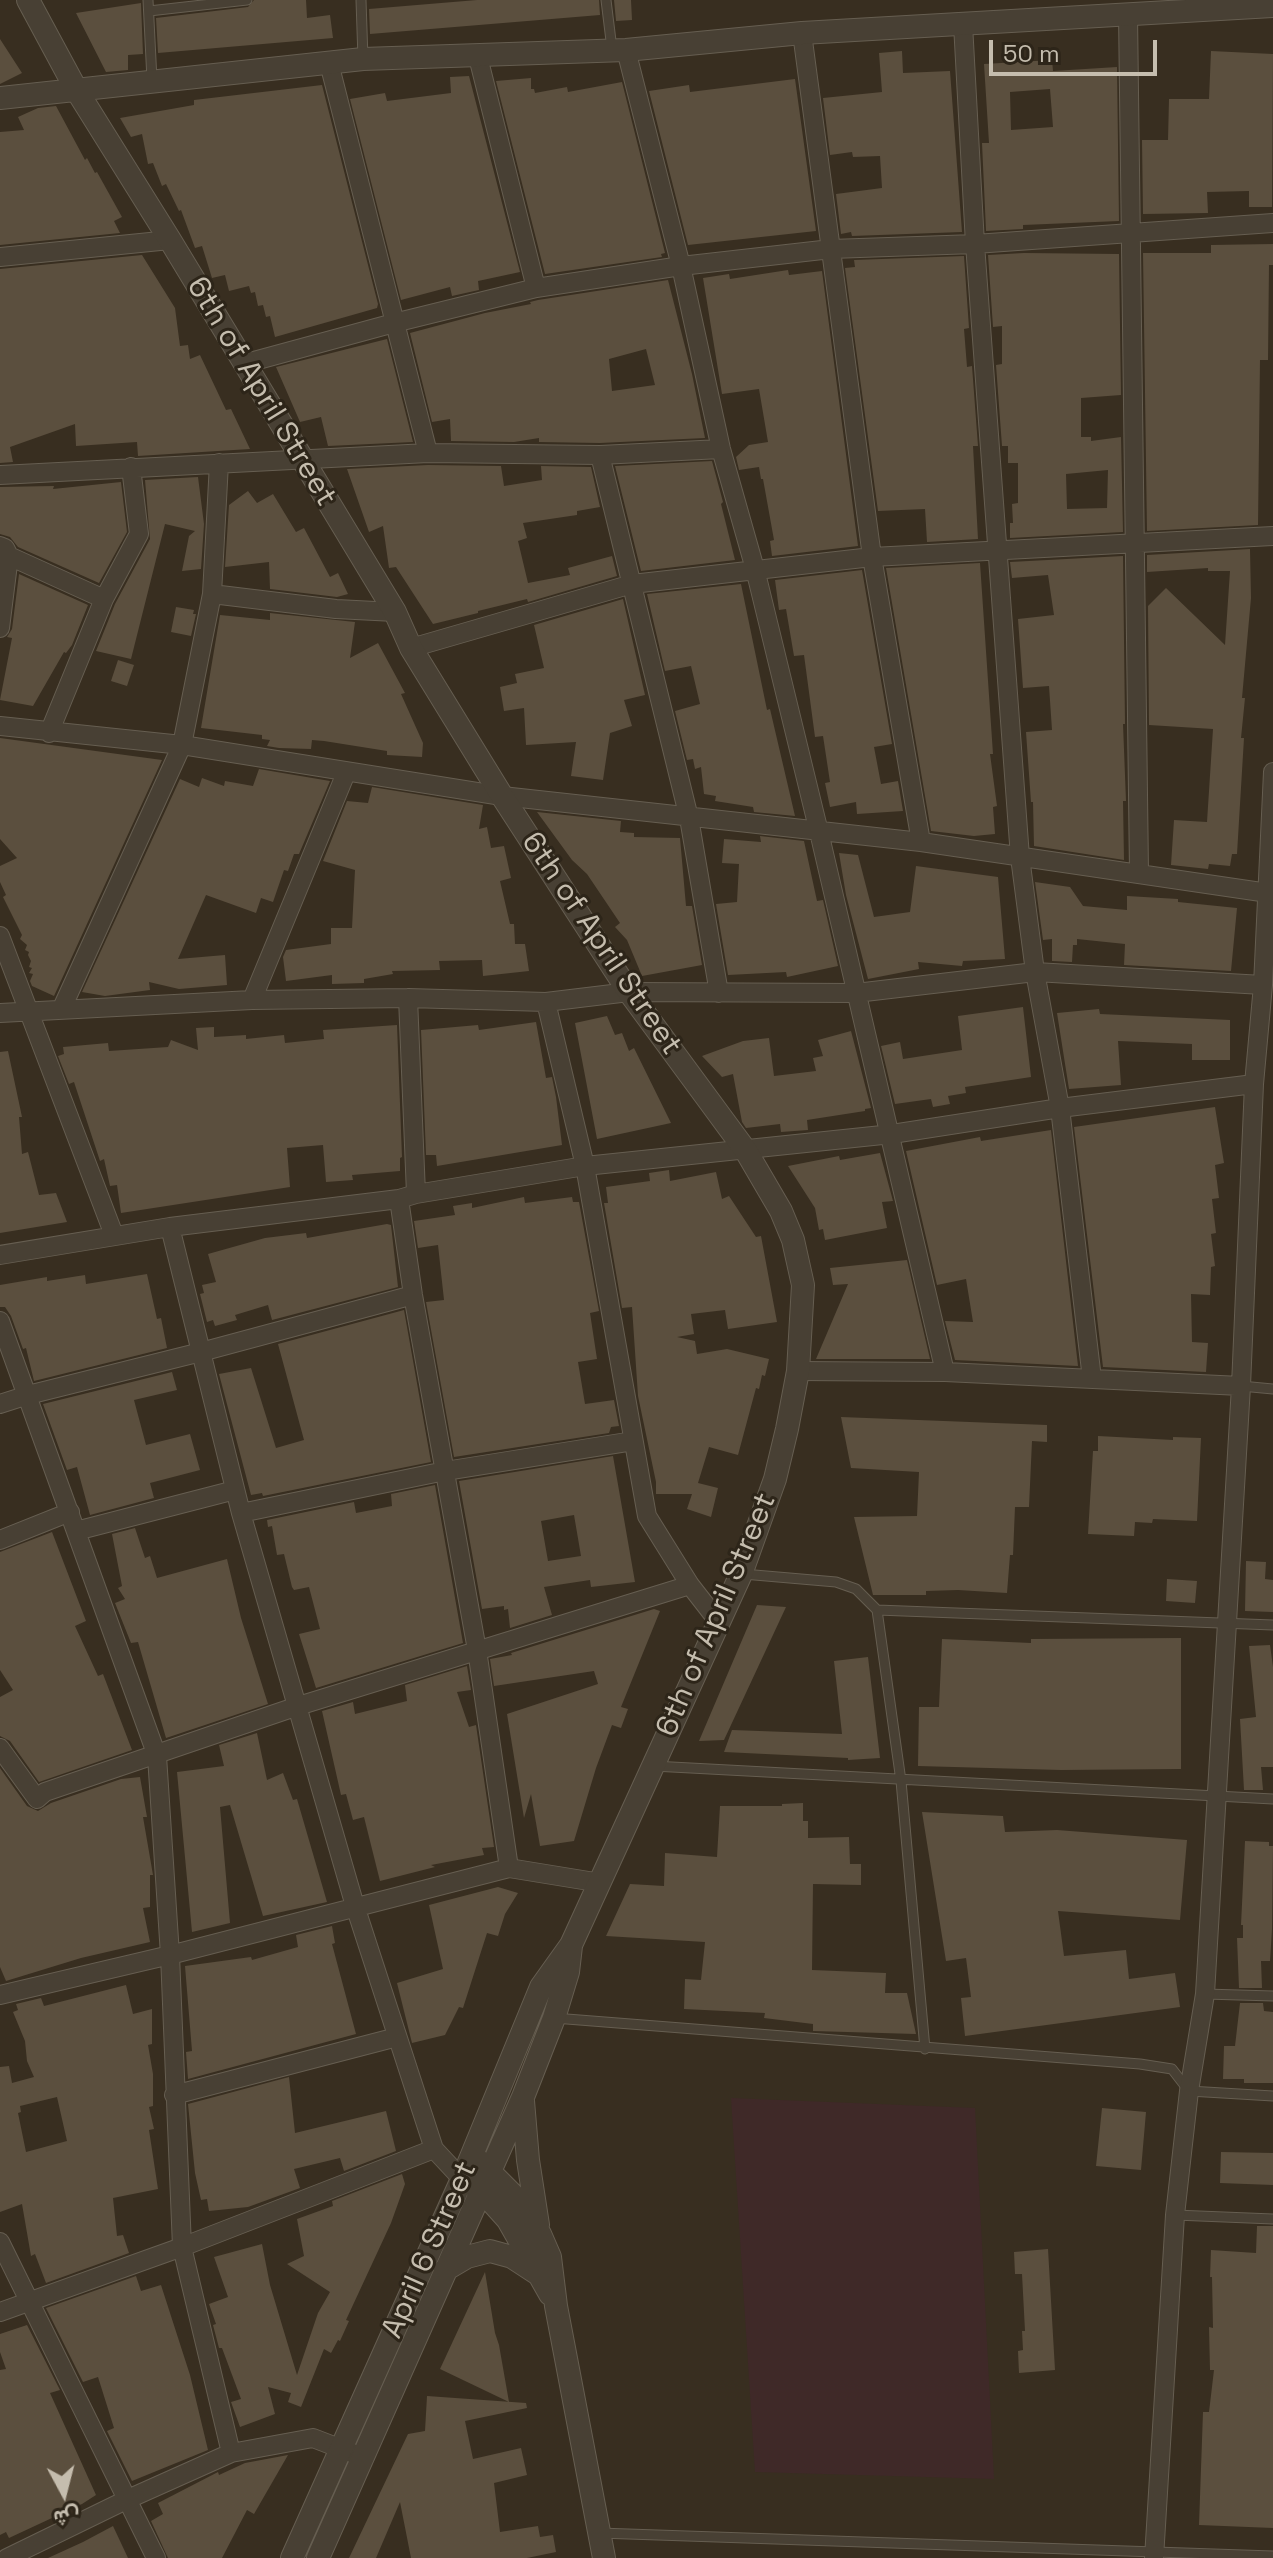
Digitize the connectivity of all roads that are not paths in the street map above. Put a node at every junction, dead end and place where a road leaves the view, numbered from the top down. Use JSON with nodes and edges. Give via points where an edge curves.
{"nodes":[{"id":1,"x":28,"y":0,"type":"edge"},
{"id":2,"x":247,"y":0,"type":"edge"},
{"id":3,"x":361,"y":0,"type":"edge"},
{"id":4,"x":606,"y":0,"type":"edge"},
{"id":5,"x":149,"y":6,"type":"edge"},
{"id":6,"x":1273,"y":6,"type":"edge"},
{"id":7,"x":1128,"y":14,"type":"junction"},
{"id":8,"x":963,"y":24,"type":"junction"},
{"id":9,"x":802,"y":33,"type":"junction"},
{"id":10,"x":619,"y":49,"type":"junction"},
{"id":11,"x":478,"y":57,"type":"junction"},
{"id":12,"x":363,"y":59,"type":"junction"},
{"id":13,"x":329,"y":63,"type":"junction"},
{"id":14,"x":152,"y":80,"type":"junction"},
{"id":15,"x":77,"y":91,"type":"junction"},
{"id":16,"x":0,"y":98,"type":"edge"},
{"id":17,"x":1273,"y":223,"type":"edge"},
{"id":18,"x":1130,"y":233,"type":"junction"},
{"id":19,"x":170,"y":240,"type":"junction"},
{"id":20,"x":975,"y":244,"type":"junction"},
{"id":21,"x":831,"y":249,"type":"junction"},
{"id":22,"x":0,"y":257,"type":"edge"},
{"id":23,"x":681,"y":266,"type":"junction"},
{"id":24,"x":536,"y":288,"type":"junction"},
{"id":25,"x":394,"y":323,"type":"junction"},
{"id":26,"x":243,"y":364,"type":"junction"},
{"id":27,"x":721,"y":449,"type":"junction"},
{"id":28,"x":428,"y":453,"type":"junction"},
{"id":29,"x":600,"y":455,"type":"junction"},
{"id":30,"x":301,"y":459,"type":"junction"},
{"id":31,"x":219,"y":463,"type":"junction"},
{"id":32,"x":131,"y":467,"type":"junction"},
{"id":33,"x":0,"y":475,"type":"edge"},
{"id":34,"x":1273,"y":536,"type":"edge"},
{"id":35,"x":1135,"y":543,"type":"junction"},
{"id":36,"x":996,"y":550,"type":"junction"},
{"id":37,"x":4,"y":551,"type":"edge"},
{"id":38,"x":872,"y":557,"type":"junction"},
{"id":39,"x":755,"y":569,"type":"junction"},
{"id":40,"x":632,"y":584,"type":"junction"},
{"id":41,"x":212,"y":594,"type":"junction"},
{"id":42,"x":104,"y":599,"type":"junction"},
{"id":43,"x":395,"y":612,"type":"junction"},
{"id":44,"x":0,"y":628,"type":"edge"},
{"id":45,"x":411,"y":648,"type":"junction"},
{"id":46,"x":0,"y":726,"type":"edge"},
{"id":47,"x":49,"y":733,"type":"junction"},
{"id":48,"x":182,"y":745,"type":"junction"},
{"id":49,"x":1273,"y":772,"type":"edge"},
{"id":50,"x":346,"y":773,"type":"junction"},
{"id":51,"x":502,"y":796,"type":"junction"},
{"id":52,"x":689,"y":818,"type":"junction"},
{"id":53,"x":819,"y":832,"type":"junction"},
{"id":54,"x":921,"y":842,"type":"junction"},
{"id":55,"x":1020,"y":857,"type":"junction"},
{"id":56,"x":1139,"y":872,"type":"junction"},
{"id":57,"x":1268,"y":893,"type":"junction"},
{"id":58,"x":0,"y":936,"type":"edge"},
{"id":59,"x":1035,"y":972,"type":"junction"},
{"id":60,"x":1268,"y":985,"type":"edge"},
{"id":61,"x":629,"y":992,"type":"junction"},
{"id":62,"x":719,"y":993,"type":"junction"},
{"id":63,"x":856,"y":993,"type":"junction"},
{"id":64,"x":408,"y":998,"type":"junction"},
{"id":65,"x":252,"y":1000,"type":"junction"},
{"id":66,"x":546,"y":1002,"type":"junction"},
{"id":67,"x":62,"y":1008,"type":"junction"},
{"id":68,"x":28,"y":1011,"type":"junction"},
{"id":69,"x":0,"y":1013,"type":"edge"},
{"id":70,"x":1254,"y":1084,"type":"junction"},
{"id":71,"x":1060,"y":1108,"type":"junction"},
{"id":72,"x":892,"y":1134,"type":"junction"},
{"id":73,"x":746,"y":1151,"type":"junction"},
{"id":74,"x":585,"y":1166,"type":"junction"},
{"id":75,"x":407,"y":1197,"type":"junction"},
{"id":76,"x":170,"y":1227,"type":"junction"},
{"id":77,"x":114,"y":1235,"type":"junction"},
{"id":78,"x":0,"y":1255,"type":"edge"},
{"id":79,"x":413,"y":1295,"type":"junction"},
{"id":80,"x":0,"y":1321,"type":"edge"},
{"id":81,"x":201,"y":1352,"type":"junction"},
{"id":82,"x":798,"y":1371,"type":"junction"},
{"id":83,"x":945,"y":1372,"type":"junction"},
{"id":84,"x":1092,"y":1379,"type":"junction"},
{"id":85,"x":1241,"y":1386,"type":"junction"},
{"id":86,"x":1273,"y":1389,"type":"edge"},
{"id":87,"x":28,"y":1395,"type":"junction"},
{"id":88,"x":0,"y":1404,"type":"edge"},
{"id":89,"x":633,"y":1441,"type":"junction"},
{"id":90,"x":445,"y":1471,"type":"junction"},
{"id":91,"x":235,"y":1490,"type":"junction"},
{"id":92,"x":70,"y":1512,"type":"junction"},
{"id":93,"x":241,"y":1513,"type":"junction"},
{"id":94,"x":76,"y":1531,"type":"junction"},
{"id":95,"x":0,"y":1540,"type":"edge"},
{"id":96,"x":741,"y":1574,"type":"junction"},
{"id":97,"x":690,"y":1585,"type":"junction"},
{"id":98,"x":877,"y":1610,"type":"junction"},
{"id":99,"x":718,"y":1621,"type":"junction"},
{"id":100,"x":1226,"y":1622,"type":"junction"},
{"id":101,"x":1273,"y":1625,"type":"edge"},
{"id":102,"x":477,"y":1650,"type":"junction"},
{"id":103,"x":295,"y":1707,"type":"junction"},
{"id":104,"x":0,"y":1748,"type":"edge"},
{"id":105,"x":157,"y":1756,"type":"junction"},
{"id":106,"x":653,"y":1766,"type":"junction"},
{"id":107,"x":901,"y":1781,"type":"junction"},
{"id":108,"x":1218,"y":1795,"type":"junction"},
{"id":109,"x":1273,"y":1799,"type":"edge"},
{"id":110,"x":509,"y":1868,"type":"junction"},
{"id":111,"x":601,"y":1883,"type":"junction"},
{"id":112,"x":355,"y":1906,"type":"junction"},
{"id":113,"x":571,"y":1945,"type":"junction"},
{"id":114,"x":170,"y":1955,"type":"junction"},
{"id":115,"x":1205,"y":1994,"type":"junction"},
{"id":116,"x":0,"y":1995,"type":"edge"},
{"id":117,"x":1273,"y":1996,"type":"edge"},
{"id":118,"x":554,"y":2018,"type":"junction"},
{"id":119,"x":397,"y":2037,"type":"junction"},
{"id":120,"x":925,"y":2049,"type":"junction"},
{"id":121,"x":1189,"y":2091,"type":"junction"},
{"id":122,"x":174,"y":2095,"type":"junction"},
{"id":123,"x":1273,"y":2096,"type":"edge"},
{"id":124,"x":523,"y":2097,"type":"junction"},
{"id":125,"x":434,"y":2149,"type":"junction"},
{"id":126,"x":476,"y":2173,"type":"junction"},
{"id":127,"x":1175,"y":2215,"type":"junction"},
{"id":128,"x":1273,"y":2219,"type":"edge"},
{"id":129,"x":540,"y":2234,"type":"junction"},
{"id":130,"x":0,"y":2242,"type":"edge"},
{"id":131,"x":182,"y":2247,"type":"junction"},
{"id":132,"x":445,"y":2270,"type":"junction"},
{"id":133,"x":540,"y":2275,"type":"junction"},
{"id":134,"x":30,"y":2301,"type":"junction"},
{"id":135,"x":556,"y":2306,"type":"junction"},
{"id":136,"x":0,"y":2312,"type":"edge"},
{"id":137,"x":231,"y":2453,"type":"junction"},
{"id":138,"x":352,"y":2453,"type":"junction"},
{"id":139,"x":126,"y":2500,"type":"junction"},
{"id":140,"x":599,"y":2533,"type":"junction"},
{"id":141,"x":1154,"y":2555,"type":"edge"},
{"id":142,"x":1273,"y":2556,"type":"edge"},
{"id":143,"x":7,"y":2558,"type":"edge"},
{"id":144,"x":156,"y":2558,"type":"edge"},
{"id":145,"x":292,"y":2558,"type":"edge"},
{"id":146,"x":318,"y":2558,"type":"edge"},
{"id":147,"x":604,"y":2558,"type":"edge"}],
"edges":[{"from":1,"to":15,"type":"street","name":"6th of April Street"},
{"from":2,"to":5,"type":"lane"},
{"from":3,"to":12,"type":"lane"},
{"from":4,"to":10,"type":"lane"},
{"from":5,"to":14,"type":"lane"},
{"from":6,"to":7,"type":"street"},
{"from":7,"to":8,"type":"street"},
{"from":7,"to":18,"type":"street"},
{"from":8,"to":9,"type":"street"},
{"from":8,"to":20,"type":"street"},
{"from":9,"to":10,"type":"street"},
{"from":9,"to":21,"type":"street"},
{"from":10,"to":11,"type":"street"},
{"from":10,"to":23,"type":"street"},
{"from":11,"to":12,"type":"street"},
{"from":11,"to":24,"type":"street"},
{"from":12,"to":13,"type":"street"},
{"from":13,"to":14,"type":"street"},
{"from":13,"to":25,"type":"street"},
{"from":14,"to":15,"type":"street"},
{"from":15,"to":16,"type":"street"},
{"from":15,"to":19,"type":"street","name":"6th of April Street"},
{"from":17,"to":18,"type":"street"},
{"from":18,"to":20,"type":"street"},
{"from":18,"to":35,"type":"street"},
{"from":19,"to":22,"type":"street"},
{"from":19,"to":26,"type":"street","name":"6th of April Street"},
{"from":20,"to":21,"type":"street"},
{"from":20,"to":36,"type":"street"},
{"from":21,"to":23,"type":"street"},
{"from":21,"to":38,"type":"street"},
{"from":23,"to":24,"type":"street"},
{"from":23,"to":27,"type":"street"},
{"from":24,"to":25,"type":"street"},
{"from":25,"to":26,"type":"street"},
{"from":25,"to":28,"type":"street"},
{"from":26,"to":30,"type":"street","name":"6th of April Street"},
{"from":27,"to":29,"type":"street"},
{"from":27,"to":39,"type":"street"},
{"from":28,"to":29,"type":"street"},
{"from":28,"to":30,"type":"street"},
{"from":29,"to":40,"type":"street"},
{"from":30,"to":31,"type":"street"},
{"from":30,"to":43,"type":"street","name":"6th of April Street"},
{"from":31,"to":32,"type":"street"},
{"from":31,"to":41,"type":"street"},
{"from":32,"to":33,"type":"street"},
{"from":32,"to":42,"type":"street","via":[[139,534]]},
{"from":34,"to":35,"type":"street"},
{"from":35,"to":36,"type":"street"},
{"from":35,"to":56,"type":"street"},
{"from":36,"to":38,"type":"street"},
{"from":36,"to":55,"type":"street"},
{"from":37,"to":42,"type":"street"},
{"from":37,"to":44,"type":"street"},
{"from":38,"to":39,"type":"street"},
{"from":38,"to":54,"type":"street"},
{"from":39,"to":40,"type":"street"},
{"from":39,"to":53,"type":"street"},
{"from":40,"to":45,"type":"street"},
{"from":40,"to":52,"type":"street"},
{"from":41,"to":43,"type":"street"},
{"from":41,"to":48,"type":"street"},
{"from":42,"to":47,"type":"street"},
{"from":43,"to":45,"type":"street","name":"6th of April Street"},
{"from":45,"to":51,"type":"street","name":"6th of April Street"},
{"from":46,"to":47,"type":"street"},
{"from":47,"to":48,"type":"street"},
{"from":48,"to":50,"type":"street"},
{"from":48,"to":67,"type":"street"},
{"from":49,"to":57,"type":"street"},
{"from":50,"to":51,"type":"street"},
{"from":50,"to":65,"type":"street"},
{"from":51,"to":52,"type":"street"},
{"from":51,"to":61,"type":"street","name":"6th of April Street"},
{"from":52,"to":53,"type":"street"},
{"from":52,"to":62,"type":"street"},
{"from":53,"to":54,"type":"street"},
{"from":53,"to":63,"type":"street"},
{"from":54,"to":55,"type":"street"},
{"from":55,"to":56,"type":"street"},
{"from":55,"to":59,"type":"street"},
{"from":56,"to":57,"type":"street"},
{"from":57,"to":60,"type":"street"},
{"from":58,"to":68,"type":"street"},
{"from":59,"to":60,"type":"street"},
{"from":59,"to":63,"type":"street"},
{"from":59,"to":71,"type":"street"},
{"from":60,"to":70,"type":"street"},
{"from":61,"to":62,"type":"street"},
{"from":61,"to":66,"type":"street"},
{"from":61,"to":73,"type":"street","name":"6th of April Street"},
{"from":62,"to":63,"type":"street"},
{"from":63,"to":72,"type":"street"},
{"from":64,"to":65,"type":"street"},
{"from":64,"to":66,"type":"street"},
{"from":64,"to":75,"type":"street"},
{"from":65,"to":67,"type":"street"},
{"from":66,"to":74,"type":"street"},
{"from":67,"to":68,"type":"street"},
{"from":68,"to":69,"type":"street"},
{"from":68,"to":77,"type":"street"},
{"from":70,"to":71,"type":"street"},
{"from":70,"to":85,"type":"street"},
{"from":71,"to":72,"type":"street"},
{"from":71,"to":84,"type":"street"},
{"from":72,"to":73,"type":"street"},
{"from":72,"to":83,"type":"street"},
{"from":73,"to":74,"type":"street"},
{"from":73,"to":82,"type":"street","name":"6th of April Street","via":[[781,1211],[799,1265],[803,1285]]},
{"from":74,"to":75,"type":"street"},
{"from":74,"to":89,"type":"street"},
{"from":75,"to":76,"type":"street"},
{"from":75,"to":79,"type":"street"},
{"from":76,"to":77,"type":"street"},
{"from":76,"to":81,"type":"street"},
{"from":77,"to":78,"type":"street"},
{"from":79,"to":81,"type":"street"},
{"from":79,"to":90,"type":"street"},
{"from":80,"to":87,"type":"street"},
{"from":81,"to":87,"type":"street"},
{"from":81,"to":91,"type":"street"},
{"from":82,"to":83,"type":"street"},
{"from":82,"to":96,"type":"street","name":"6th of April Street","via":[[775,1479]]},
{"from":83,"to":84,"type":"street"},
{"from":84,"to":85,"type":"street"},
{"from":85,"to":86,"type":"lane"},
{"from":85,"to":100,"type":"street"},
{"from":87,"to":88,"type":"street"},
{"from":87,"to":92,"type":"street"},
{"from":89,"to":90,"type":"street"},
{"from":89,"to":97,"type":"street","via":[[647,1516]]},
{"from":90,"to":93,"type":"street"},
{"from":90,"to":102,"type":"street"},
{"from":91,"to":93,"type":"street"},
{"from":91,"to":94,"type":"street"},
{"from":92,"to":94,"type":"street"},
{"from":92,"to":95,"type":"street"},
{"from":93,"to":103,"type":"street"},
{"from":94,"to":105,"type":"street"},
{"from":96,"to":98,"type":"lane","via":[[836,1582],[856,1589]]},
{"from":96,"to":99,"type":"street","name":"6th of April Street"},
{"from":97,"to":99,"type":"street"},
{"from":97,"to":102,"type":"street"},
{"from":98,"to":100,"type":"lane"},
{"from":98,"to":107,"type":"lane"},
{"from":99,"to":106,"type":"street","name":"6th of April Street"},
{"from":100,"to":101,"type":"lane"},
{"from":100,"to":108,"type":"street"},
{"from":102,"to":103,"type":"street"},
{"from":102,"to":110,"type":"street"},
{"from":103,"to":105,"type":"street"},
{"from":103,"to":112,"type":"street"},
{"from":104,"to":105,"type":"street","via":[[37,1799]]},
{"from":105,"to":114,"type":"street"},
{"from":106,"to":107,"type":"lane"},
{"from":106,"to":111,"type":"street","name":"6th of April Street"},
{"from":107,"to":108,"type":"lane"},
{"from":107,"to":120,"type":"lane"},
{"from":108,"to":109,"type":"lane"},
{"from":108,"to":115,"type":"street"},
{"from":110,"to":111,"type":"street"},
{"from":110,"to":112,"type":"street"},
{"from":111,"to":113,"type":"street","name":"6th of April Street"},
{"from":112,"to":114,"type":"street"},
{"from":112,"to":119,"type":"street"},
{"from":113,"to":118,"type":"street"},
{"from":113,"to":126,"type":"street","name":"April 6 Street","via":[[541,1987]]},
{"from":114,"to":116,"type":"street"},
{"from":114,"to":122,"type":"street"},
{"from":115,"to":117,"type":"lane"},
{"from":115,"to":121,"type":"street"},
{"from":118,"to":120,"type":"lane"},
{"from":118,"to":124,"type":"street"},
{"from":119,"to":122,"type":"street"},
{"from":119,"to":125,"type":"street"},
{"from":120,"to":121,"type":"lane","via":[[1172,2069]]},
{"from":121,"to":123,"type":"lane"},
{"from":121,"to":127,"type":"street"},
{"from":122,"to":131,"type":"street"},
{"from":124,"to":126,"type":"street"},
{"from":124,"to":129,"type":"street"},
{"from":125,"to":126,"type":"street"},
{"from":125,"to":131,"type":"street"},
{"from":126,"to":129,"type":"street","via":[[514,2196]]},
{"from":126,"to":132,"type":"street"},
{"from":126,"to":133,"type":"street"},
{"from":126,"to":138,"type":"street","name":"April 6 Street"},
{"from":127,"to":128,"type":"lane"},
{"from":127,"to":141,"type":"street"},
{"from":129,"to":135,"type":"street","via":[[553,2270]]},
{"from":130,"to":134,"type":"street"},
{"from":131,"to":134,"type":"street"},
{"from":131,"to":137,"type":"street"},
{"from":132,"to":133,"type":"street","via":[[490,2251],[512,2257]]},
{"from":132,"to":138,"type":"street"},
{"from":133,"to":135,"type":"street"},
{"from":134,"to":136,"type":"street"},
{"from":134,"to":139,"type":"street"},
{"from":135,"to":140,"type":"street"},
{"from":137,"to":138,"type":"street","via":[[313,2438]]},
{"from":137,"to":139,"type":"street"},
{"from":138,"to":145,"type":"street","name":"April 6 Street"},
{"from":138,"to":146,"type":"street"},
{"from":139,"to":143,"type":"street"},
{"from":139,"to":144,"type":"street"},
{"from":140,"to":141,"type":"lane"},
{"from":140,"to":147,"type":"street"},
{"from":141,"to":142,"type":"lane"}]}
